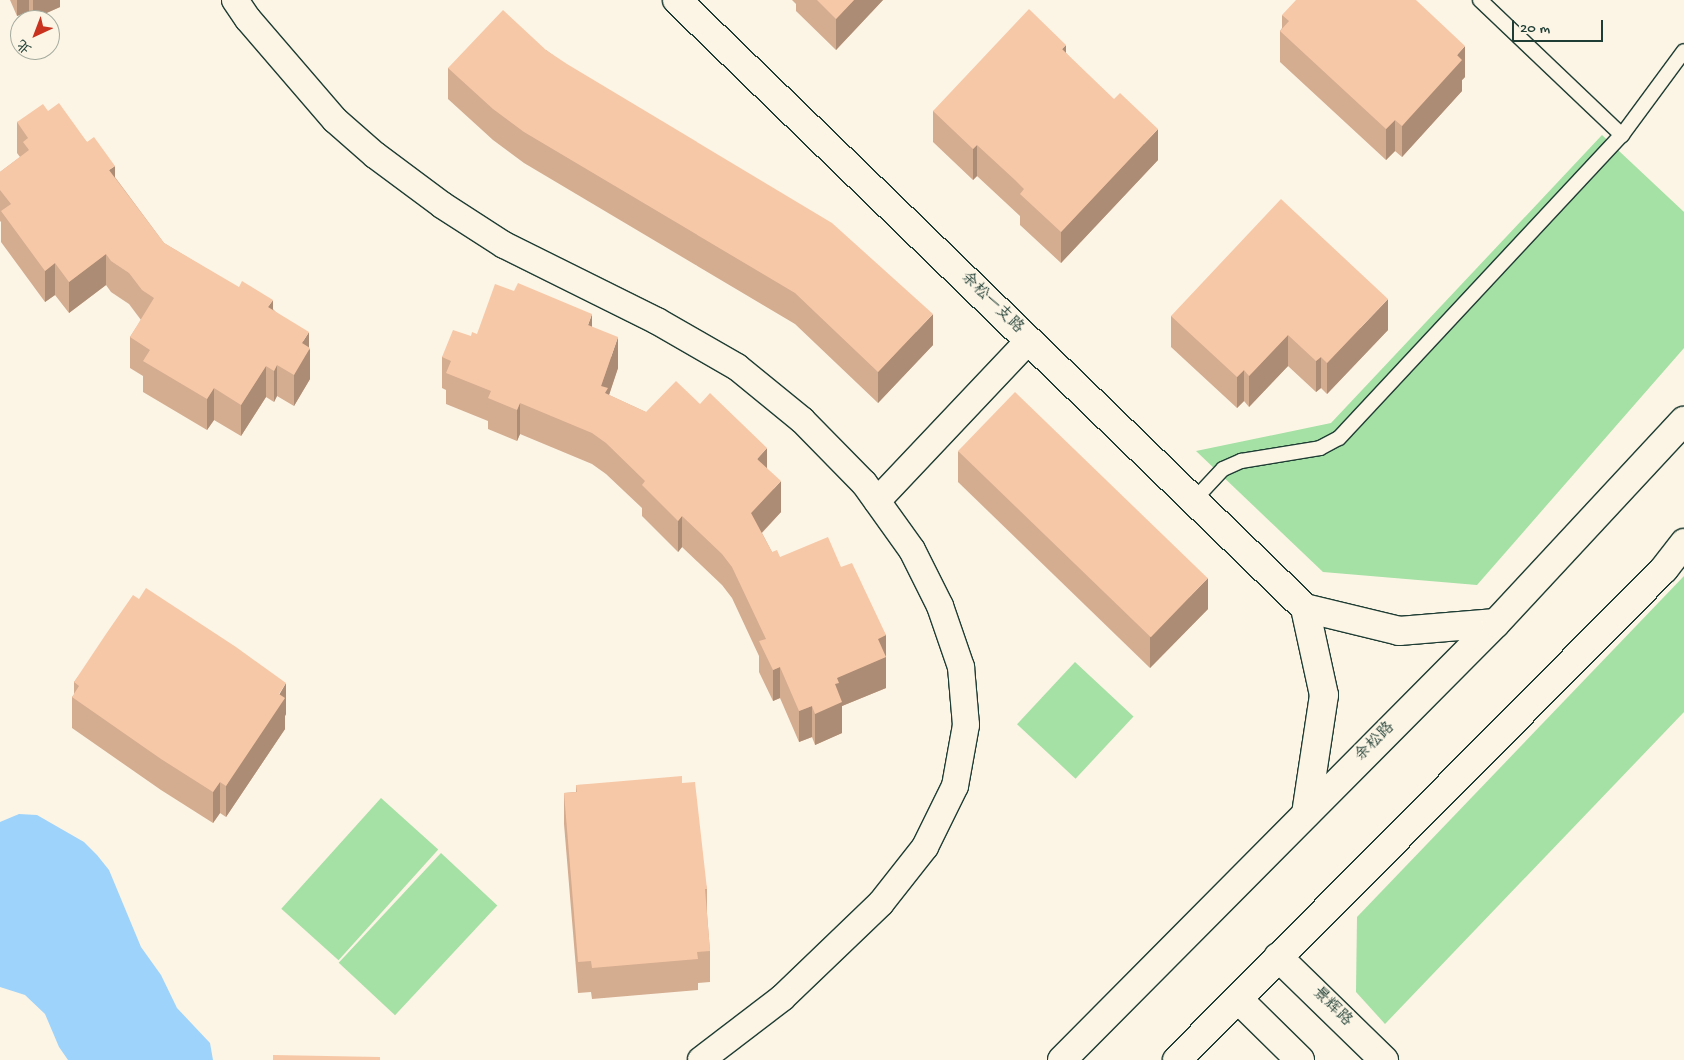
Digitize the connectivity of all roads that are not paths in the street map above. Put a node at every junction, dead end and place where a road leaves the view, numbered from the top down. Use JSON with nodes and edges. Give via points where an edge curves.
{"nodes":[{"id":1,"x":235,"y":0,"type":"edge"},
{"id":2,"x":677,"y":0,"type":"edge"},
{"id":3,"x":1480,"y":0,"type":"edge"},
{"id":4,"x":1684,"y":51,"type":"edge"},
{"id":5,"x":1622,"y":135,"type":"junction"},
{"id":6,"x":1028,"y":340,"type":"junction"},
{"id":7,"x":1684,"y":421,"type":"edge"},
{"id":8,"x":1194,"y":500,"type":"junction"},
{"id":9,"x":877,"y":501,"type":"junction"},
{"id":10,"x":1684,"y":543,"type":"edge"},
{"id":11,"x":1306,"y":608,"type":"junction"},
{"id":12,"x":1496,"y":623,"type":"junction"},
{"id":13,"x":1306,"y":814,"type":"junction"},
{"id":14,"x":1278,"y":957,"type":"junction"},
{"id":15,"x":1238,"y":999,"type":"junction"},
{"id":16,"x":701,"y":1060,"type":"edge"},
{"id":17,"x":1062,"y":1060,"type":"edge"},
{"id":18,"x":1177,"y":1060,"type":"edge"},
{"id":19,"x":1300,"y":1060,"type":"edge"},
{"id":20,"x":1384,"y":1060,"type":"edge"}],
"edges":[{"from":1,"to":9,"type":"street","via":[[335,120],[375,155],[442,205],[504,245],[657,321],[738,367],[802,420],[864,483]]},
{"from":2,"to":6,"type":"main road","name":"余松一支路"},
{"from":3,"to":5,"type":"lane"},
{"from":4,"to":5,"type":"lane"},
{"from":5,"to":8,"type":"lane","via":[[1339,438],[1320,448],[1241,461],[1223,469]]},
{"from":6,"to":8,"type":"main road","name":"余松一支路"},
{"from":6,"to":9,"type":"street"},
{"from":7,"to":12,"type":"main road","name":"余松路"},
{"from":8,"to":11,"type":"main road","name":"余松一支路"},
{"from":9,"to":16,"type":"street","via":[[912,550],[940,606],[961,667],[966,725],[955,786],[925,848],[881,904],[782,998]]},
{"from":10,"to":14,"type":"main road","via":[[1664,569]]},
{"from":11,"to":12,"type":"main road","via":[[1400,631]]},
{"from":11,"to":13,"type":"main road","via":[[1324,695]]},
{"from":12,"to":13,"type":"main road","name":"余松路"},
{"from":13,"to":17,"type":"main road","name":"余松路"},
{"from":14,"to":15,"type":"main road"},
{"from":14,"to":20,"type":"main road","name":"景辉路"},
{"from":15,"to":18,"type":"main road"},
{"from":15,"to":19,"type":"main road"}]}
